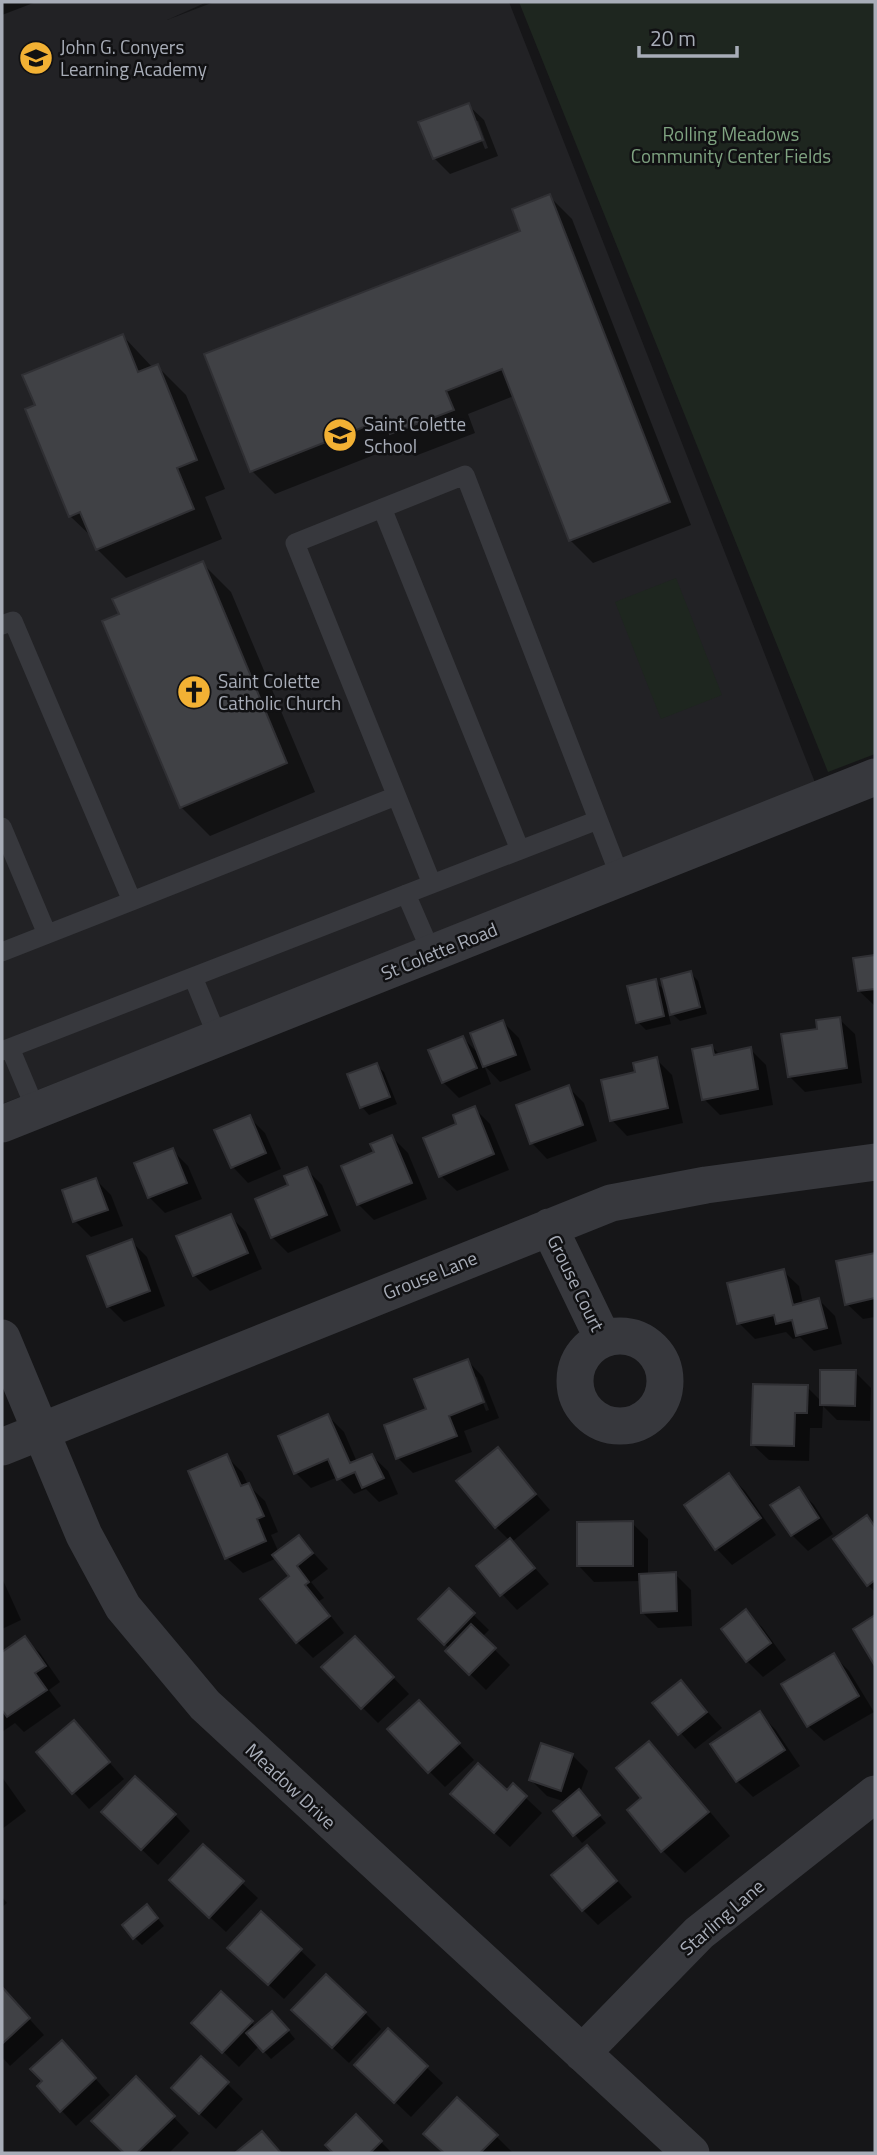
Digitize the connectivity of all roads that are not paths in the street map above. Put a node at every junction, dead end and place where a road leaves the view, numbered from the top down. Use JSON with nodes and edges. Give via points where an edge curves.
{"nodes":[{"id":1,"x":382,"y":509,"type":"junction"},
{"id":2,"x":2,"y":625,"type":"edge"},
{"id":3,"x":875,"y":777,"type":"edge"},
{"id":4,"x":396,"y":796,"type":"junction"},
{"id":5,"x":598,"y":820,"type":"junction"},
{"id":6,"x":2,"y":827,"type":"edge"},
{"id":7,"x":520,"y":850,"type":"junction"},
{"id":8,"x":621,"y":879,"type":"junction"},
{"id":9,"x":432,"y":884,"type":"junction"},
{"id":10,"x":406,"y":894,"type":"junction"},
{"id":11,"x":132,"y":901,"type":"junction"},
{"id":12,"x":47,"y":934,"type":"junction"},
{"id":13,"x":2,"y":952,"type":"edge"},
{"id":14,"x":432,"y":954,"type":"junction"},
{"id":15,"x":192,"y":977,"type":"junction"},
{"id":16,"x":218,"y":1038,"type":"junction"},
{"id":17,"x":6,"y":1050,"type":"edge"},
{"id":18,"x":36,"y":1110,"type":"junction"},
{"id":19,"x":2,"y":1124,"type":"edge"},
{"id":20,"x":875,"y":1162,"type":"edge"},
{"id":21,"x":549,"y":1227,"type":"junction"},
{"id":22,"x":2,"y":1338,"type":"edge"},
{"id":23,"x":603,"y":1339,"type":"dead end"},
{"id":24,"x":41,"y":1432,"type":"junction"},
{"id":25,"x":2,"y":1447,"type":"edge"},
{"id":26,"x":875,"y":1794,"type":"edge"},
{"id":27,"x":582,"y":2053,"type":"junction"},
{"id":28,"x":691,"y":2153,"type":"edge"}],
"edges":[{"from":1,"to":4,"type":"lane","via":[[295,543]]},
{"from":1,"to":5,"type":"lane","via":[[465,475]]},
{"from":1,"to":7,"type":"lane"},
{"from":2,"to":11,"type":"lane","via":[[13,621]]},
{"from":3,"to":8,"type":"street","name":"St Colette Road"},
{"from":4,"to":9,"type":"lane"},
{"from":4,"to":11,"type":"lane"},
{"from":5,"to":7,"type":"lane"},
{"from":5,"to":8,"type":"lane"},
{"from":6,"to":12,"type":"lane"},
{"from":7,"to":9,"type":"lane"},
{"from":8,"to":14,"type":"street","name":"St Colette Road"},
{"from":9,"to":10,"type":"lane"},
{"from":10,"to":14,"type":"lane"},
{"from":10,"to":15,"type":"lane"},
{"from":11,"to":12,"type":"lane"},
{"from":12,"to":13,"type":"lane"},
{"from":14,"to":16,"type":"street","name":"St Colette Road"},
{"from":15,"to":16,"type":"lane"},
{"from":15,"to":17,"type":"lane"},
{"from":16,"to":18,"type":"street","name":"St Colette Road"},
{"from":17,"to":18,"type":"lane"},
{"from":18,"to":19,"type":"street","name":"St Colette Road"},
{"from":20,"to":21,"type":"street","name":"Grouse Lane","via":[[611,1203]]},
{"from":21,"to":23,"type":"street","name":"Grouse Court"},
{"from":21,"to":24,"type":"street","name":"Grouse Lane"},
{"from":22,"to":24,"type":"street","name":"Meadow Drive"},
{"from":24,"to":25,"type":"street","name":"Grouse Lane"},
{"from":24,"to":27,"type":"street","name":"Meadow Drive","via":[[84,1535],[123,1607],[205,1705]]},
{"from":26,"to":27,"type":"street","name":"Starling Lane","via":[[699,1933]]},
{"from":27,"to":28,"type":"street","name":"Meadow Drive"}]}
